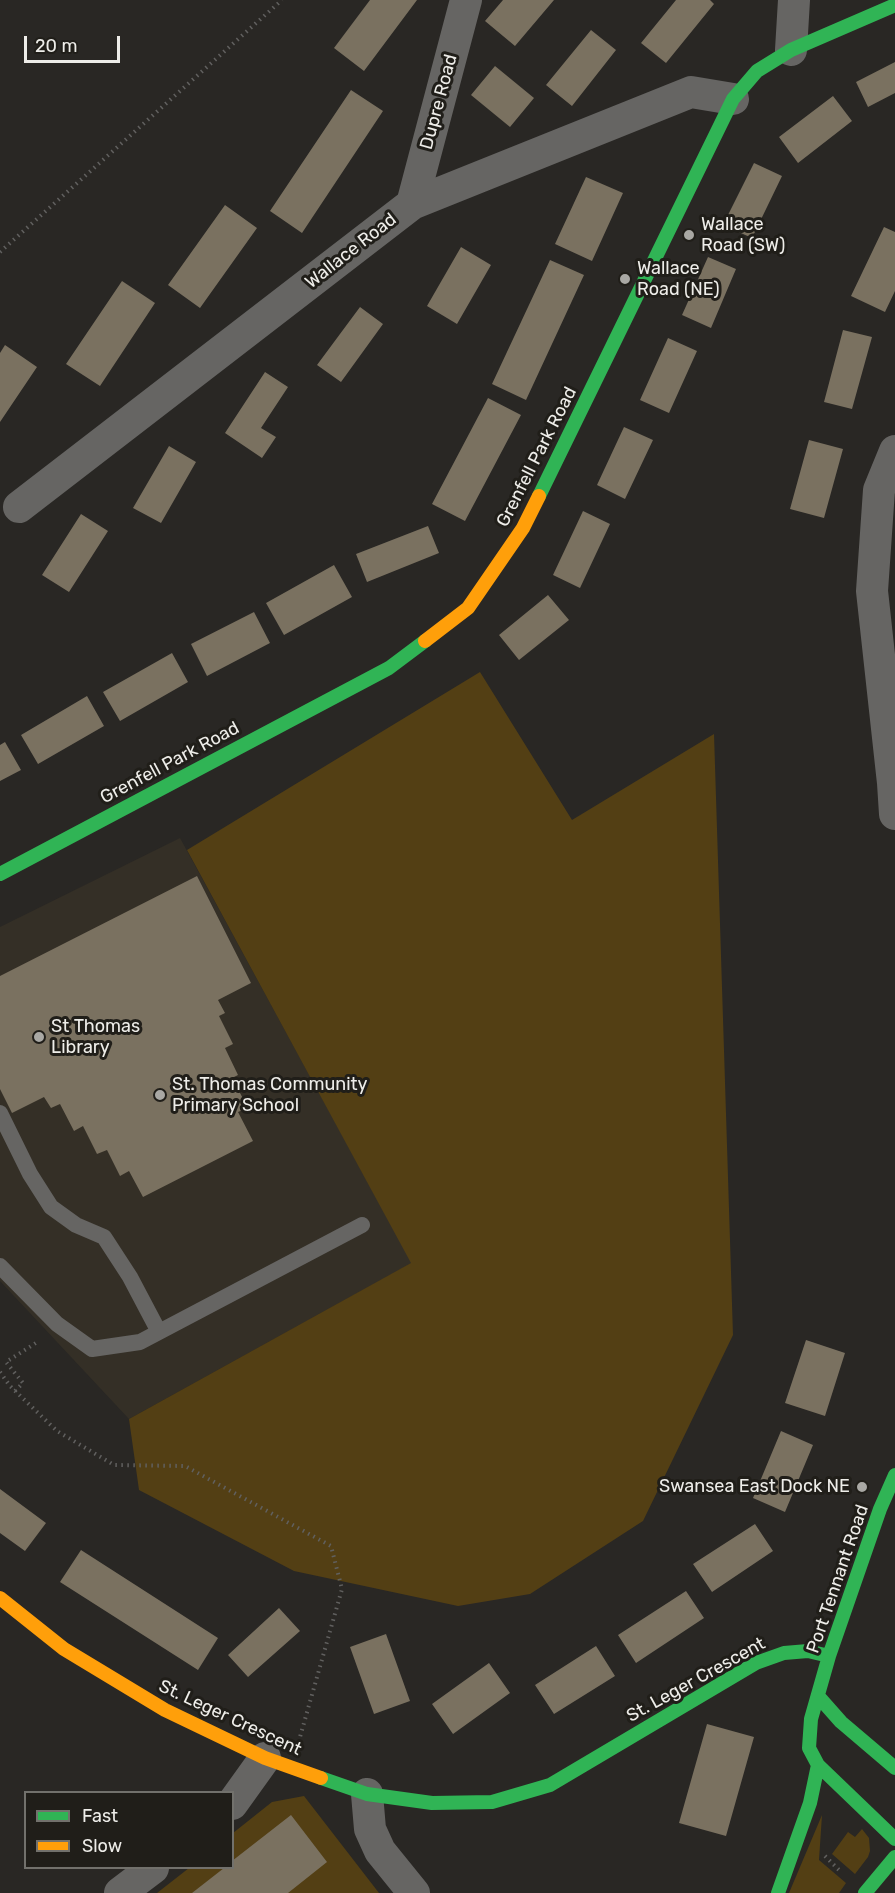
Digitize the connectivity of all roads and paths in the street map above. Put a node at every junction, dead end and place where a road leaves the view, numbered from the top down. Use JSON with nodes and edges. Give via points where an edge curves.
{"nodes":[{"id":1,"x":282,"y":0,"type":"edge"},
{"id":2,"x":465,"y":0,"type":"edge"},
{"id":3,"x":794,"y":0,"type":"edge"},
{"id":4,"x":895,"y":5,"type":"edge"},
{"id":5,"x":791,"y":50,"type":"junction"},
{"id":6,"x":733,"y":99,"type":"junction"},
{"id":7,"x":412,"y":204,"type":"junction"},
{"id":8,"x":0,"y":252,"type":"edge"},
{"id":9,"x":895,"y":451,"type":"edge"},
{"id":10,"x":19,"y":507,"type":"dead end"},
{"id":11,"x":894,"y":784,"type":"edge"},
{"id":12,"x":895,"y":814,"type":"edge"},
{"id":13,"x":0,"y":873,"type":"edge"},
{"id":14,"x":0,"y":1113,"type":"edge"},
{"id":15,"x":362,"y":1225,"type":"dead end"},
{"id":16,"x":0,"y":1266,"type":"edge"},
{"id":17,"x":159,"y":1332,"type":"junction"},
{"id":18,"x":42,"y":1339,"type":"dead end"},
{"id":19,"x":0,"y":1372,"type":"edge"},
{"id":20,"x":15,"y":1391,"type":"junction"},
{"id":21,"x":895,"y":1475,"type":"edge"},
{"id":22,"x":0,"y":1598,"type":"edge"},
{"id":23,"x":830,"y":1656,"type":"junction"},
{"id":24,"x":818,"y":1696,"type":"junction"},
{"id":25,"x":278,"y":1763,"type":"junction"},
{"id":26,"x":818,"y":1765,"type":"junction"},
{"id":27,"x":895,"y":1768,"type":"edge"},
{"id":28,"x":367,"y":1794,"type":"junction"},
{"id":29,"x":234,"y":1802,"type":"edge"},
{"id":30,"x":895,"y":1839,"type":"edge"},
{"id":31,"x":895,"y":1857,"type":"edge"},
{"id":32,"x":152,"y":1869,"type":"edge"},
{"id":33,"x":120,"y":1893,"type":"edge"},
{"id":34,"x":414,"y":1893,"type":"edge"},
{"id":35,"x":778,"y":1893,"type":"edge"},
{"id":36,"x":865,"y":1893,"type":"edge"}],
"edges":[{"from":1,"to":8,"type":"path"},
{"from":2,"to":7,"type":"street","name":"Dupre Road"},
{"from":3,"to":5,"type":"street"},
{"from":4,"to":5,"type":"main road","name":"Grenfell Park Road"},
{"from":5,"to":6,"type":"main road","name":"Grenfell Park Road","via":[[757,71]]},
{"from":6,"to":7,"type":"street","name":"Wallace Road","via":[[691,92]]},
{"from":6,"to":13,"type":"main road","name":"Grenfell Park Road","via":[[523,528],[468,608],[389,668]]},
{"from":7,"to":10,"type":"street","name":"Wallace Road"},
{"from":9,"to":11,"type":"street","via":[[879,490],[872,591]]},
{"from":11,"to":12,"type":"street"},
{"from":14,"to":17,"type":"lane","via":[[51,1207],[76,1225],[104,1237]]},
{"from":15,"to":17,"type":"lane"},
{"from":16,"to":17,"type":"lane","via":[[57,1324],[92,1349],[140,1342]]},
{"from":18,"to":20,"type":"path","via":[[6,1362],[22,1383]]},
{"from":19,"to":20,"type":"path"},
{"from":20,"to":25,"type":"path","via":[[57,1431],[114,1465],[185,1466],[331,1546],[342,1589]]},
{"from":21,"to":23,"type":"main road","name":"Port Tennant Road"},
{"from":22,"to":25,"type":"main road","name":"St. Leger Crescent","via":[[64,1649],[165,1710]]},
{"from":23,"to":24,"type":"main road","name":"Port Tennant Road"},
{"from":23,"to":28,"type":"main road","name":"St. Leger Crescent","via":[[808,1651],[784,1653],[756,1664],[550,1785],[492,1802],[432,1803]]},
{"from":24,"to":26,"type":"main road","name":"Port Tennant Road","via":[[809,1748]]},
{"from":24,"to":27,"type":"main road","via":[[841,1722]]},
{"from":25,"to":28,"type":"main road","name":"St. Leger Crescent"},
{"from":25,"to":29,"type":"street"},
{"from":26,"to":30,"type":"main road","name":"Port Tennant Road"},
{"from":26,"to":35,"type":"main road","name":"Port Tennant Road","via":[[810,1803]]},
{"from":28,"to":34,"type":"street","via":[[370,1829],[380,1851]]},
{"from":31,"to":36,"type":"main road"},
{"from":32,"to":33,"type":"street"}]}
